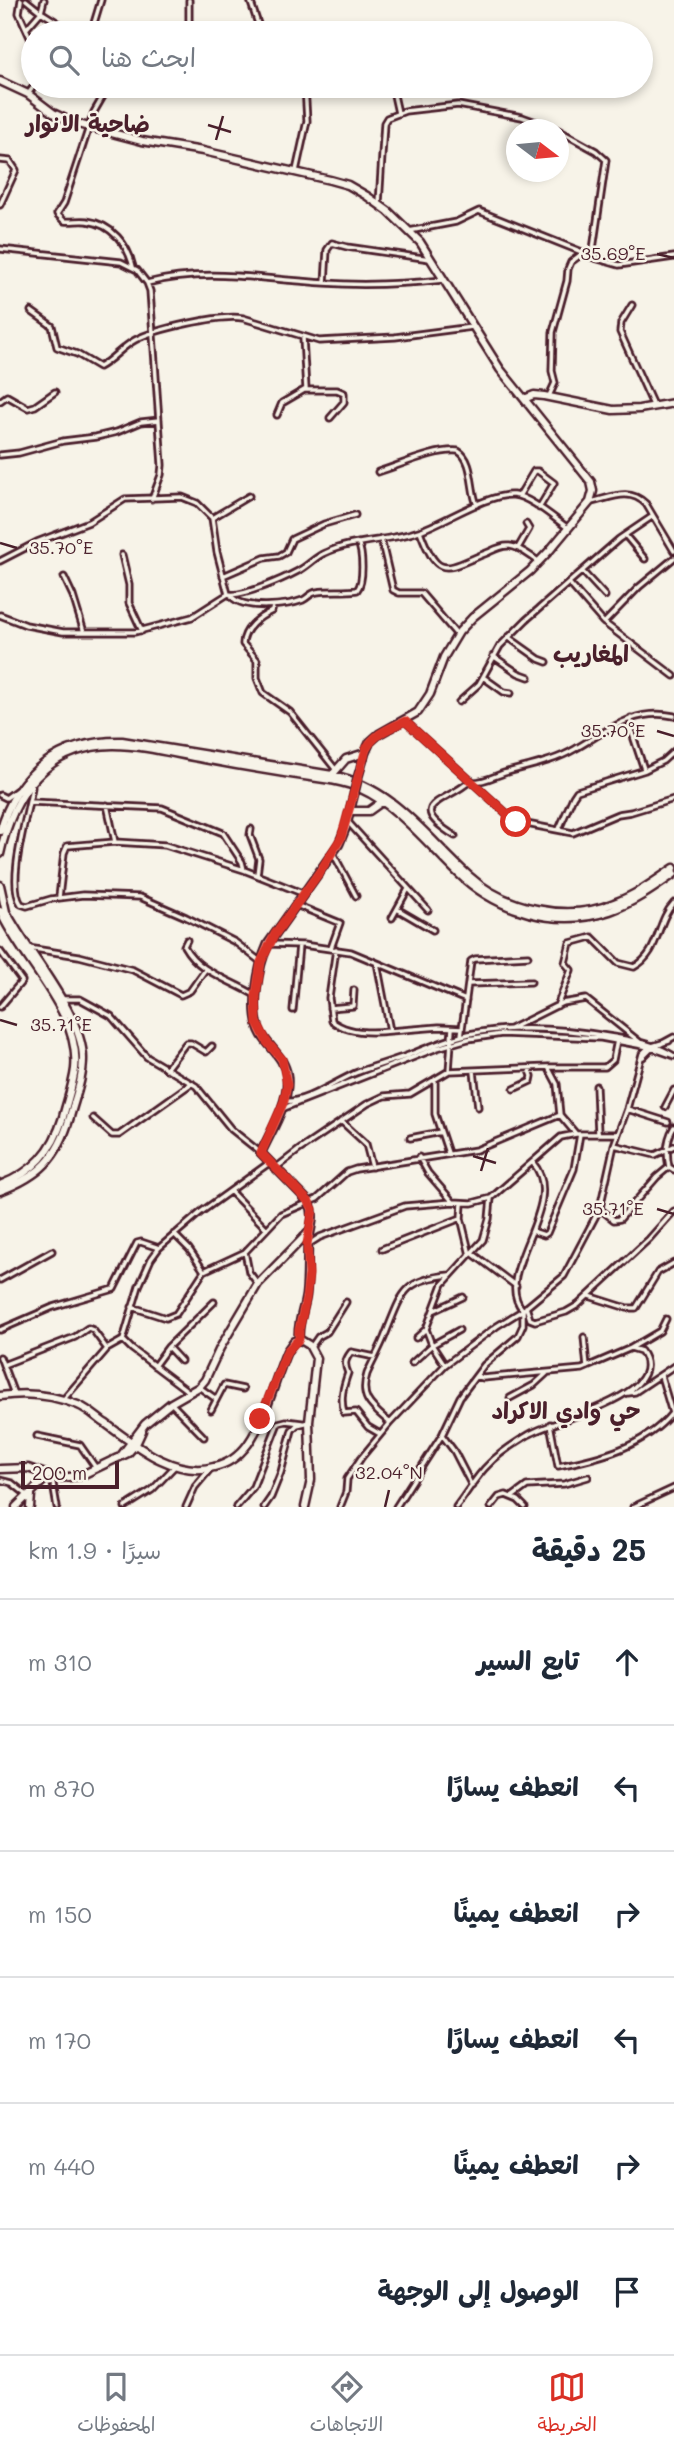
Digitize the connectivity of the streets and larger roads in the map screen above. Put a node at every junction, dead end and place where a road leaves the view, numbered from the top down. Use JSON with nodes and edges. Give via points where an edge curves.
{"nodes":[{"id":1,"x":24,"y":0,"type":"edge"},
{"id":2,"x":44,"y":0,"type":"edge"},
{"id":3,"x":101,"y":0,"type":"edge"},
{"id":4,"x":189,"y":0,"type":"edge"},
{"id":5,"x":250,"y":0,"type":"edge"},
{"id":6,"x":41,"y":12,"type":"junction"},
{"id":7,"x":23,"y":21,"type":"edge"},
{"id":8,"x":33,"y":21,"type":"edge"},
{"id":9,"x":55,"y":21,"type":"edge"},
{"id":10,"x":95,"y":21,"type":"edge"},
{"id":11,"x":189,"y":21,"type":"edge"},
{"id":12,"x":257,"y":21,"type":"edge"},
{"id":13,"x":0,"y":81,"type":"edge"},
{"id":14,"x":21,"y":91,"type":"edge"},
{"id":15,"x":34,"y":98,"type":"edge"},
{"id":16,"x":101,"y":98,"type":"edge"},
{"id":17,"x":305,"y":98,"type":"edge"},
{"id":18,"x":395,"y":98,"type":"edge"},
{"id":19,"x":398,"y":114,"type":"junction"},
{"id":20,"x":528,"y":119,"type":"edge"},
{"id":21,"x":90,"y":127,"type":"junction"},
{"id":22,"x":569,"y":136,"type":"edge"},
{"id":23,"x":0,"y":160,"type":"edge"},
{"id":24,"x":295,"y":173,"type":"junction"},
{"id":25,"x":379,"y":204,"type":"junction"},
{"id":26,"x":0,"y":205,"type":"edge"},
{"id":27,"x":409,"y":231,"type":"junction"},
{"id":28,"x":0,"y":249,"type":"edge"},
{"id":29,"x":583,"y":253,"type":"junction"},
{"id":30,"x":591,"y":257,"type":"junction"},
{"id":31,"x":674,"y":257,"type":"edge"},
{"id":32,"x":432,"y":259,"type":"junction"},
{"id":33,"x":133,"y":267,"type":"junction"},
{"id":34,"x":443,"y":280,"type":"junction"},
{"id":35,"x":147,"y":283,"type":"junction"},
{"id":36,"x":325,"y":283,"type":"junction"},
{"id":37,"x":632,"y":305,"type":"dead end"},
{"id":38,"x":31,"y":311,"type":"dead end"},
{"id":39,"x":473,"y":327,"type":"junction"},
{"id":40,"x":155,"y":332,"type":"junction"},
{"id":41,"x":303,"y":338,"type":"junction"},
{"id":42,"x":305,"y":390,"type":"junction"},
{"id":43,"x":55,"y":393,"type":"dead end"},
{"id":44,"x":549,"y":396,"type":"junction"},
{"id":45,"x":524,"y":399,"type":"junction"},
{"id":46,"x":0,"y":401,"type":"edge"},
{"id":47,"x":674,"y":403,"type":"edge"},
{"id":48,"x":654,"y":407,"type":"junction"},
{"id":49,"x":277,"y":415,"type":"dead end"},
{"id":50,"x":330,"y":418,"type":"dead end"},
{"id":51,"x":159,"y":419,"type":"junction"},
{"id":52,"x":0,"y":454,"type":"edge"},
{"id":53,"x":378,"y":472,"type":"dead end"},
{"id":54,"x":250,"y":496,"type":"dead end"},
{"id":55,"x":519,"y":496,"type":"junction"},
{"id":56,"x":152,"y":499,"type":"junction"},
{"id":57,"x":590,"y":502,"type":"junction"},
{"id":58,"x":477,"y":505,"type":"junction"},
{"id":59,"x":539,"y":508,"type":"junction"},
{"id":60,"x":355,"y":514,"type":"dead end"},
{"id":61,"x":653,"y":516,"type":"junction"},
{"id":62,"x":212,"y":517,"type":"junction"},
{"id":63,"x":526,"y":524,"type":"dead end"},
{"id":64,"x":568,"y":528,"type":"junction"},
{"id":65,"x":419,"y":531,"type":"junction"},
{"id":66,"x":625,"y":535,"type":"junction"},
{"id":67,"x":381,"y":540,"type":"junction"},
{"id":68,"x":358,"y":543,"type":"junction"},
{"id":69,"x":518,"y":548,"type":"junction"},
{"id":70,"x":674,"y":551,"type":"edge"},
{"id":71,"x":122,"y":555,"type":"dead end"},
{"id":72,"x":674,"y":558,"type":"edge"},
{"id":73,"x":645,"y":559,"type":"dead end"},
{"id":74,"x":0,"y":561,"type":"edge"},
{"id":75,"x":539,"y":562,"type":"junction"},
{"id":76,"x":582,"y":570,"type":"junction"},
{"id":77,"x":223,"y":576,"type":"junction"},
{"id":78,"x":64,"y":577,"type":"dead end"},
{"id":79,"x":569,"y":582,"type":"junction"},
{"id":80,"x":230,"y":595,"type":"junction"},
{"id":81,"x":605,"y":596,"type":"dead end"},
{"id":82,"x":273,"y":606,"type":"junction"},
{"id":83,"x":0,"y":615,"type":"edge"},
{"id":84,"x":604,"y":623,"type":"junction"},
{"id":85,"x":142,"y":631,"type":"junction"},
{"id":86,"x":84,"y":632,"type":"junction"},
{"id":87,"x":457,"y":635,"type":"junction"},
{"id":88,"x":508,"y":638,"type":"junction"},
{"id":89,"x":493,"y":656,"type":"junction"},
{"id":90,"x":547,"y":662,"type":"dead end"},
{"id":91,"x":674,"y":676,"type":"edge"},
{"id":92,"x":483,"y":677,"type":"junction"},
{"id":93,"x":529,"y":677,"type":"dead end"},
{"id":94,"x":511,"y":692,"type":"dead end"},
{"id":95,"x":459,"y":702,"type":"dead end"},
{"id":96,"x":674,"y":716,"type":"edge"},
{"id":97,"x":631,"y":718,"type":"junction"},
{"id":98,"x":405,"y":721,"type":"junction"},
{"id":99,"x":674,"y":751,"type":"edge"},
{"id":100,"x":365,"y":753,"type":"junction"},
{"id":101,"x":337,"y":770,"type":"junction"},
{"id":102,"x":645,"y":770,"type":"junction"},
{"id":103,"x":347,"y":778,"type":"junction"},
{"id":104,"x":33,"y":781,"type":"junction"},
{"id":105,"x":472,"y":781,"type":"junction"},
{"id":106,"x":18,"y":789,"type":"junction"},
{"id":107,"x":0,"y":795,"type":"edge"},
{"id":108,"x":373,"y":795,"type":"junction"},
{"id":109,"x":674,"y":799,"type":"edge"},
{"id":110,"x":383,"y":801,"type":"junction"},
{"id":111,"x":30,"y":802,"type":"junction"},
{"id":112,"x":107,"y":805,"type":"junction"},
{"id":113,"x":374,"y":807,"type":"junction"},
{"id":114,"x":351,"y":811,"type":"junction"},
{"id":115,"x":348,"y":822,"type":"junction"},
{"id":116,"x":251,"y":829,"type":"dead end"},
{"id":117,"x":559,"y":830,"type":"junction"},
{"id":118,"x":0,"y":831,"type":"edge"},
{"id":119,"x":455,"y":836,"type":"dead end"},
{"id":120,"x":115,"y":842,"type":"junction"},
{"id":121,"x":333,"y":853,"type":"junction"},
{"id":122,"x":0,"y":854,"type":"edge"},
{"id":123,"x":674,"y":868,"type":"edge"},
{"id":124,"x":244,"y":870,"type":"junction"},
{"id":125,"x":674,"y":874,"type":"edge"},
{"id":126,"x":257,"y":875,"type":"junction"},
{"id":127,"x":0,"y":885,"type":"edge"},
{"id":128,"x":408,"y":889,"type":"junction"},
{"id":129,"x":304,"y":894,"type":"junction"},
{"id":130,"x":356,"y":896,"type":"dead end"},
{"id":131,"x":59,"y":898,"type":"junction"},
{"id":132,"x":674,"y":903,"type":"edge"},
{"id":133,"x":296,"y":905,"type":"junction"},
{"id":134,"x":397,"y":909,"type":"junction"},
{"id":135,"x":428,"y":910,"type":"dead end"},
{"id":136,"x":0,"y":911,"type":"edge"},
{"id":137,"x":392,"y":918,"type":"dead end"},
{"id":138,"x":433,"y":930,"type":"dead end"},
{"id":139,"x":187,"y":940,"type":"dead end"},
{"id":140,"x":268,"y":944,"type":"junction"},
{"id":141,"x":299,"y":945,"type":"junction"},
{"id":142,"x":27,"y":948,"type":"junction"},
{"id":143,"x":333,"y":949,"type":"junction"},
{"id":144,"x":1,"y":955,"type":"edge"},
{"id":145,"x":528,"y":956,"type":"dead end"},
{"id":146,"x":261,"y":962,"type":"junction"},
{"id":147,"x":377,"y":962,"type":"junction"},
{"id":148,"x":205,"y":970,"type":"junction"},
{"id":149,"x":531,"y":982,"type":"dead end"},
{"id":150,"x":468,"y":984,"type":"junction"},
{"id":151,"x":354,"y":990,"type":"dead end"},
{"id":152,"x":256,"y":996,"type":"junction"},
{"id":153,"x":60,"y":1000,"type":"junction"},
{"id":154,"x":466,"y":1000,"type":"junction"},
{"id":155,"x":557,"y":1006,"type":"junction"},
{"id":156,"x":0,"y":1007,"type":"edge"},
{"id":157,"x":330,"y":1008,"type":"junction"},
{"id":158,"x":293,"y":1010,"type":"dead end"},
{"id":159,"x":453,"y":1028,"type":"junction"},
{"id":160,"x":462,"y":1028,"type":"junction"},
{"id":161,"x":509,"y":1030,"type":"junction"},
{"id":162,"x":390,"y":1031,"type":"junction"},
{"id":163,"x":488,"y":1034,"type":"junction"},
{"id":164,"x":674,"y":1037,"type":"edge"},
{"id":165,"x":461,"y":1039,"type":"junction"},
{"id":166,"x":617,"y":1040,"type":"junction"},
{"id":167,"x":452,"y":1041,"type":"junction"},
{"id":168,"x":642,"y":1044,"type":"junction"},
{"id":169,"x":212,"y":1046,"type":"dead end"},
{"id":170,"x":653,"y":1047,"type":"junction"},
{"id":171,"x":673,"y":1055,"type":"edge"},
{"id":172,"x":548,"y":1067,"type":"junction"},
{"id":173,"x":529,"y":1068,"type":"junction"},
{"id":174,"x":166,"y":1069,"type":"junction"},
{"id":175,"x":449,"y":1071,"type":"junction"},
{"id":176,"x":474,"y":1071,"type":"junction"},
{"id":177,"x":435,"y":1079,"type":"junction"},
{"id":178,"x":191,"y":1083,"type":"junction"},
{"id":179,"x":596,"y":1086,"type":"dead end"},
{"id":180,"x":514,"y":1088,"type":"dead end"},
{"id":181,"x":674,"y":1090,"type":"edge"},
{"id":182,"x":72,"y":1098,"type":"junction"},
{"id":183,"x":284,"y":1101,"type":"junction"},
{"id":184,"x":478,"y":1107,"type":"dead end"},
{"id":185,"x":665,"y":1107,"type":"dead end"},
{"id":186,"x":280,"y":1109,"type":"junction"},
{"id":187,"x":627,"y":1109,"type":"junction"},
{"id":188,"x":560,"y":1115,"type":"junction"},
{"id":189,"x":93,"y":1118,"type":"dead end"},
{"id":190,"x":341,"y":1121,"type":"junction"},
{"id":191,"x":668,"y":1122,"type":"dead end"},
{"id":192,"x":674,"y":1127,"type":"edge"},
{"id":193,"x":441,"y":1132,"type":"junction"},
{"id":194,"x":598,"y":1133,"type":"junction"},
{"id":195,"x":578,"y":1134,"type":"junction"},
{"id":196,"x":618,"y":1134,"type":"junction"},
{"id":197,"x":410,"y":1138,"type":"dead end"},
{"id":198,"x":614,"y":1145,"type":"junction"},
{"id":199,"x":674,"y":1146,"type":"edge"},
{"id":200,"x":667,"y":1149,"type":"junction"},
{"id":201,"x":261,"y":1153,"type":"junction"},
{"id":202,"x":448,"y":1153,"type":"junction"},
{"id":203,"x":419,"y":1157,"type":"junction"},
{"id":204,"x":269,"y":1163,"type":"junction"},
{"id":205,"x":533,"y":1163,"type":"junction"},
{"id":206,"x":372,"y":1167,"type":"junction"},
{"id":207,"x":671,"y":1168,"type":"edge"},
{"id":208,"x":275,"y":1169,"type":"junction"},
{"id":209,"x":0,"y":1183,"type":"edge"},
{"id":210,"x":0,"y":1191,"type":"edge"},
{"id":211,"x":230,"y":1191,"type":"junction"},
{"id":212,"x":491,"y":1198,"type":"junction"},
{"id":213,"x":309,"y":1202,"type":"junction"},
{"id":214,"x":453,"y":1202,"type":"junction"},
{"id":215,"x":462,"y":1204,"type":"junction"},
{"id":216,"x":600,"y":1208,"type":"junction"},
{"id":217,"x":674,"y":1211,"type":"edge"},
{"id":218,"x":461,"y":1218,"type":"junction"},
{"id":219,"x":665,"y":1222,"type":"junction"},
{"id":220,"x":674,"y":1224,"type":"edge"},
{"id":221,"x":266,"y":1228,"type":"junction"},
{"id":222,"x":310,"y":1231,"type":"junction"},
{"id":223,"x":532,"y":1231,"type":"junction"},
{"id":224,"x":174,"y":1234,"type":"junction"},
{"id":225,"x":308,"y":1247,"type":"junction"},
{"id":226,"x":159,"y":1248,"type":"junction"},
{"id":227,"x":292,"y":1248,"type":"junction"},
{"id":228,"x":382,"y":1249,"type":"dead end"},
{"id":229,"x":52,"y":1251,"type":"dead end"},
{"id":230,"x":245,"y":1252,"type":"junction"},
{"id":231,"x":471,"y":1254,"type":"junction"},
{"id":232,"x":674,"y":1263,"type":"edge"},
{"id":233,"x":204,"y":1271,"type":"junction"},
{"id":234,"x":450,"y":1275,"type":"junction"},
{"id":235,"x":0,"y":1280,"type":"edge"},
{"id":236,"x":258,"y":1284,"type":"junction"},
{"id":237,"x":516,"y":1286,"type":"junction"},
{"id":238,"x":589,"y":1296,"type":"junction"},
{"id":239,"x":463,"y":1297,"type":"dead end"},
{"id":240,"x":214,"y":1302,"type":"dead end"},
{"id":241,"x":346,"y":1302,"type":"dead end"},
{"id":242,"x":132,"y":1307,"type":"junction"},
{"id":243,"x":524,"y":1309,"type":"junction"},
{"id":244,"x":433,"y":1311,"type":"junction"},
{"id":245,"x":666,"y":1319,"type":"dead end"},
{"id":246,"x":426,"y":1329,"type":"junction"},
{"id":247,"x":0,"y":1330,"type":"edge"},
{"id":248,"x":459,"y":1330,"type":"dead end"},
{"id":249,"x":584,"y":1337,"type":"dead end"},
{"id":250,"x":416,"y":1338,"type":"dead end"},
{"id":251,"x":299,"y":1339,"type":"junction"},
{"id":252,"x":123,"y":1340,"type":"junction"},
{"id":253,"x":432,"y":1345,"type":"junction"},
{"id":254,"x":168,"y":1347,"type":"junction"},
{"id":255,"x":311,"y":1347,"type":"junction"},
{"id":256,"x":631,"y":1348,"type":"junction"},
{"id":257,"x":107,"y":1349,"type":"junction"},
{"id":258,"x":0,"y":1357,"type":"edge"},
{"id":259,"x":374,"y":1357,"type":"junction"},
{"id":260,"x":181,"y":1361,"type":"dead end"},
{"id":261,"x":412,"y":1363,"type":"dead end"},
{"id":262,"x":3,"y":1365,"type":"junction"},
{"id":263,"x":445,"y":1365,"type":"junction"},
{"id":264,"x":154,"y":1366,"type":"junction"},
{"id":265,"x":674,"y":1366,"type":"edge"},
{"id":266,"x":587,"y":1367,"type":"junction"},
{"id":267,"x":549,"y":1371,"type":"junction"},
{"id":268,"x":475,"y":1376,"type":"junction"},
{"id":269,"x":661,"y":1376,"type":"junction"},
{"id":270,"x":199,"y":1387,"type":"junction"},
{"id":271,"x":243,"y":1389,"type":"dead end"},
{"id":272,"x":189,"y":1392,"type":"junction"},
{"id":273,"x":628,"y":1393,"type":"junction"},
{"id":274,"x":14,"y":1394,"type":"junction"},
{"id":275,"x":0,"y":1396,"type":"edge"},
{"id":276,"x":510,"y":1398,"type":"dead end"},
{"id":277,"x":63,"y":1399,"type":"junction"},
{"id":278,"x":216,"y":1399,"type":"junction"},
{"id":279,"x":171,"y":1403,"type":"junction"},
{"id":280,"x":211,"y":1410,"type":"dead end"},
{"id":281,"x":306,"y":1422,"type":"junction"},
{"id":282,"x":390,"y":1423,"type":"junction"},
{"id":283,"x":550,"y":1424,"type":"junction"},
{"id":284,"x":380,"y":1434,"type":"junction"},
{"id":285,"x":442,"y":1435,"type":"junction"},
{"id":286,"x":37,"y":1436,"type":"dead end"},
{"id":287,"x":204,"y":1437,"type":"dead end"},
{"id":288,"x":133,"y":1442,"type":"junction"},
{"id":289,"x":175,"y":1466,"type":"junction"},
{"id":290,"x":211,"y":1468,"type":"junction"},
{"id":291,"x":0,"y":1469,"type":"edge"},
{"id":292,"x":97,"y":1469,"type":"junction"},
{"id":293,"x":48,"y":1476,"type":"junction"},
{"id":294,"x":588,"y":1477,"type":"dead end"},
{"id":295,"x":0,"y":1480,"type":"edge"},
{"id":296,"x":472,"y":1486,"type":"junction"},
{"id":297,"x":674,"y":1488,"type":"edge"},
{"id":298,"x":31,"y":1494,"type":"junction"},
{"id":299,"x":512,"y":1497,"type":"junction"},
{"id":300,"x":16,"y":1507,"type":"edge"},
{"id":301,"x":30,"y":1507,"type":"edge"},
{"id":302,"x":57,"y":1507,"type":"edge"},
{"id":303,"x":125,"y":1507,"type":"edge"},
{"id":304,"x":186,"y":1507,"type":"edge"},
{"id":305,"x":236,"y":1507,"type":"edge"},
{"id":306,"x":264,"y":1507,"type":"edge"},
{"id":307,"x":305,"y":1507,"type":"edge"},
{"id":308,"x":340,"y":1507,"type":"edge"},
{"id":309,"x":396,"y":1507,"type":"edge"},
{"id":310,"x":456,"y":1507,"type":"edge"},
{"id":311,"x":491,"y":1507,"type":"edge"},
{"id":312,"x":525,"y":1507,"type":"edge"},
{"id":313,"x":634,"y":1507,"type":"edge"}],
"edges":[{"from":1,"to":6,"type":"street"},
{"from":1,"to":7,"type":"street","via":[[19,13]]},
{"from":2,"to":6,"type":"street"},
{"from":3,"to":10,"type":"street"},
{"from":4,"to":11,"type":"street"},
{"from":5,"to":12,"type":"street"},
{"from":6,"to":8,"type":"street"},
{"from":6,"to":9,"type":"street"},
{"from":13,"to":14,"type":"street"},
{"from":15,"to":21,"type":"street","via":[[63,118]]},
{"from":16,"to":21,"type":"street"},
{"from":17,"to":24,"type":"street","via":[[307,116]]},
{"from":18,"to":19,"type":"street"},
{"from":19,"to":20,"type":"street","via":[[466,105]]},
{"from":19,"to":25,"type":"street","via":[[384,123]]},
{"from":21,"to":24,"type":"street"},
{"from":21,"to":33,"type":"street","via":[[57,216],[64,221],[92,222],[118,235]]},
{"from":22,"to":30,"type":"street","via":[[606,160]]},
{"from":23,"to":26,"type":"street","via":[[12,163],[16,170]]},
{"from":24,"to":25,"type":"street","via":[[348,185]]},
{"from":25,"to":27,"type":"street"},
{"from":27,"to":29,"type":"street","via":[[456,222],[479,211]]},
{"from":27,"to":32,"type":"street"},
{"from":28,"to":33,"type":"street","via":[[109,260]]},
{"from":29,"to":30,"type":"street"},
{"from":29,"to":44,"type":"street","via":[[568,266],[553,332],[555,383]]},
{"from":30,"to":31,"type":"street","via":[[619,265]]},
{"from":32,"to":34,"type":"street"},
{"from":32,"to":36,"type":"street","via":[[332,243],[327,250]]},
{"from":33,"to":35,"type":"street"},
{"from":34,"to":36,"type":"street"},
{"from":34,"to":39,"type":"street"},
{"from":35,"to":36,"type":"street","via":[[230,274]]},
{"from":35,"to":40,"type":"street"},
{"from":37,"to":48,"type":"street","via":[[620,332]]},
{"from":38,"to":40,"type":"street","via":[[52,326],[57,346],[99,366],[135,340]]},
{"from":39,"to":41,"type":"street","via":[[395,337]]},
{"from":39,"to":45,"type":"street"},
{"from":40,"to":41,"type":"street","via":[[235,317]]},
{"from":40,"to":51,"type":"street"},
{"from":41,"to":42,"type":"street"},
{"from":42,"to":49,"type":"street","via":[[282,403]]},
{"from":42,"to":50,"type":"street","via":[[344,393],[344,402]]},
{"from":43,"to":46,"type":"street","via":[[31,408],[6,396]]},
{"from":44,"to":45,"type":"street"},
{"from":44,"to":48,"type":"street","via":[[603,409]]},
{"from":45,"to":57,"type":"street","via":[[590,480]]},
{"from":47,"to":48,"type":"street"},
{"from":51,"to":52,"type":"street","via":[[96,437]]},
{"from":51,"to":56,"type":"street","via":[[162,471]]},
{"from":53,"to":58,"type":"street","via":[[458,450],[467,460]]},
{"from":54,"to":62,"type":"street"},
{"from":55,"to":58,"type":"street","via":[[500,496]]},
{"from":55,"to":59,"type":"street"},
{"from":55,"to":59,"type":"street","via":[[538,471],[554,483]]},
{"from":56,"to":62,"type":"street","via":[[187,498]]},
{"from":56,"to":74,"type":"street","via":[[125,499],[81,526]]},
{"from":57,"to":61,"type":"street","via":[[631,495],[643,501]]},
{"from":57,"to":64,"type":"street"},
{"from":58,"to":65,"type":"street"},
{"from":59,"to":64,"type":"street"},
{"from":60,"to":77,"type":"street","via":[[292,539],[286,552],[278,556],[259,559]]},
{"from":61,"to":66,"type":"street"},
{"from":61,"to":70,"type":"street"},
{"from":62,"to":77,"type":"street"},
{"from":63,"to":69,"type":"street"},
{"from":64,"to":75,"type":"street"},
{"from":65,"to":67,"type":"street"},
{"from":65,"to":69,"type":"street","via":[[431,559],[442,566],[455,566],[502,547]]},
{"from":66,"to":73,"type":"street"},
{"from":66,"to":76,"type":"street"},
{"from":67,"to":68,"type":"street"},
{"from":67,"to":87,"type":"street","via":[[393,590],[421,593]]},
{"from":68,"to":80,"type":"street","via":[[326,552],[299,571]]},
{"from":68,"to":82,"type":"street","via":[[359,589],[312,593]]},
{"from":69,"to":75,"type":"street"},
{"from":71,"to":85,"type":"street","via":[[129,603]]},
{"from":72,"to":84,"type":"street"},
{"from":75,"to":87,"type":"street"},
{"from":76,"to":79,"type":"street"},
{"from":76,"to":81,"type":"street"},
{"from":77,"to":80,"type":"street"},
{"from":78,"to":86,"type":"street"},
{"from":79,"to":84,"type":"street"},
{"from":79,"to":88,"type":"street"},
{"from":80,"to":82,"type":"street","via":[[237,601]]},
{"from":80,"to":85,"type":"street","via":[[194,616]]},
{"from":82,"to":101,"type":"street","via":[[245,634],[243,644],[257,660],[263,693],[290,712]]},
{"from":83,"to":86,"type":"street","via":[[35,628]]},
{"from":84,"to":91,"type":"street"},
{"from":85,"to":86,"type":"street"},
{"from":87,"to":98,"type":"street","via":[[443,657],[430,694]]},
{"from":88,"to":89,"type":"street"},
{"from":88,"to":90,"type":"street"},
{"from":89,"to":92,"type":"street"},
{"from":89,"to":93,"type":"street"},
{"from":92,"to":94,"type":"street"},
{"from":92,"to":95,"type":"street"},
{"from":96,"to":97,"type":"street","via":[[657,713]]},
{"from":97,"to":102,"type":"street"},
{"from":97,"to":105,"type":"street","via":[[551,760]]},
{"from":98,"to":100,"type":"street","via":[[379,734]]},
{"from":98,"to":105,"type":"street"},
{"from":99,"to":102,"type":"street"},
{"from":100,"to":101,"type":"street","via":[[350,757]]},
{"from":100,"to":114,"type":"street","bridge":true},
{"from":101,"to":103,"type":"street"},
{"from":101,"to":103,"type":"street"},
{"from":101,"to":106,"type":"street","via":[[114,741],[80,746],[53,757]]},
{"from":102,"to":117,"type":"street","via":[[577,791]]},
{"from":103,"to":123,"type":"street","via":[[387,798],[480,885],[531,908],[569,912],[604,907]]},
{"from":104,"to":108,"type":"street","via":[[62,758],[113,745],[331,780]]},
{"from":104,"to":111,"type":"street"},
{"from":104,"to":122,"type":"street","via":[[14,807]]},
{"from":105,"to":117,"type":"street","via":[[513,821]]},
{"from":105,"to":119,"type":"street","via":[[432,807],[434,822]]},
{"from":106,"to":107,"type":"street","via":[[6,798]]},
{"from":106,"to":118,"type":"street"},
{"from":108,"to":110,"type":"street"},
{"from":108,"to":113,"type":"street"},
{"from":109,"to":117,"type":"street","via":[[618,814],[576,832]]},
{"from":110,"to":113,"type":"street"},
{"from":110,"to":125,"type":"street","via":[[473,886],[530,914],[596,915],[632,901]]},
{"from":111,"to":112,"type":"street"},
{"from":111,"to":131,"type":"street","via":[[16,874],[17,899],[27,906]]},
{"from":112,"to":120,"type":"street"},
{"from":112,"to":124,"type":"street","via":[[160,807],[213,828],[227,837]]},
{"from":113,"to":114,"type":"street"},
{"from":114,"to":115,"type":"street"},
{"from":115,"to":121,"type":"street"},
{"from":115,"to":128,"type":"street"},
{"from":116,"to":126,"type":"street","via":[[259,859]]},
{"from":120,"to":124,"type":"street","via":[[165,845]]},
{"from":120,"to":131,"type":"street","via":[[67,846]]},
{"from":121,"to":129,"type":"street"},
{"from":121,"to":130,"type":"street"},
{"from":124,"to":126,"type":"street"},
{"from":126,"to":129,"type":"street"},
{"from":127,"to":142,"type":"street","via":[[6,912]]},
{"from":128,"to":134,"type":"street"},
{"from":128,"to":135,"type":"street"},
{"from":129,"to":133,"type":"street"},
{"from":131,"to":146,"type":"street","via":[[140,897],[235,942]]},
{"from":132,"to":155,"type":"street","via":[[649,954],[634,967],[618,963],[592,937],[570,943],[565,963],[571,970]]},
{"from":133,"to":140,"type":"street"},
{"from":133,"to":143,"type":"street","via":[[340,923]]},
{"from":134,"to":137,"type":"street"},
{"from":134,"to":138,"type":"street"},
{"from":136,"to":182,"type":"street","via":[[71,1032],[75,1054]]},
{"from":139,"to":148,"type":"street","via":[[184,948]]},
{"from":140,"to":141,"type":"street"},
{"from":140,"to":146,"type":"street"},
{"from":141,"to":143,"type":"street"},
{"from":141,"to":158,"type":"street"},
{"from":142,"to":148,"type":"street","via":[[133,970],[181,995],[190,991]]},
{"from":142,"to":153,"type":"street"},
{"from":143,"to":147,"type":"street"},
{"from":143,"to":157,"type":"street"},
{"from":144,"to":156,"type":"street","via":[[22,981]]},
{"from":145,"to":150,"type":"street","via":[[473,959]]},
{"from":146,"to":152,"type":"street"},
{"from":147,"to":154,"type":"street"},
{"from":147,"to":162,"type":"street"},
{"from":148,"to":152,"type":"street"},
{"from":149,"to":150,"type":"street"},
{"from":150,"to":154,"type":"street"},
{"from":151,"to":157,"type":"street","via":[[353,1006]]},
{"from":152,"to":183,"type":"street","via":[[259,1030],[286,1070]]},
{"from":153,"to":174,"type":"street","via":[[80,999],[105,1011],[147,1057]]},
{"from":153,"to":182,"type":"street","via":[[82,1049],[83,1065]]},
{"from":154,"to":160,"type":"street"},
{"from":155,"to":161,"type":"street"},
{"from":155,"to":168,"type":"street","via":[[590,1000]]},
{"from":157,"to":162,"type":"street","via":[[337,1025]]},
{"from":159,"to":160,"type":"street"},
{"from":159,"to":162,"type":"street"},
{"from":159,"to":167,"type":"street"},
{"from":160,"to":165,"type":"street"},
{"from":161,"to":163,"type":"street"},
{"from":161,"to":166,"type":"street","via":[[575,1032]]},
{"from":163,"to":165,"type":"street"},
{"from":163,"to":166,"type":"street"},
{"from":164,"to":170,"type":"street"},
{"from":165,"to":167,"type":"street"},
{"from":166,"to":168,"type":"street"},
{"from":166,"to":172,"type":"street","via":[[613,1060],[605,1067]]},
{"from":167,"to":175,"type":"street"},
{"from":167,"to":183,"type":"street"},
{"from":167,"to":186,"type":"street"},
{"from":168,"to":170,"type":"street"},
{"from":169,"to":174,"type":"street","via":[[206,1052],[186,1043]]},
{"from":170,"to":171,"type":"street"},
{"from":170,"to":187,"type":"street","via":[[643,1052]]},
{"from":172,"to":173,"type":"street"},
{"from":172,"to":188,"type":"street","via":[[557,1084]]},
{"from":173,"to":176,"type":"street"},
{"from":173,"to":180,"type":"street","via":[[531,1081]]},
{"from":174,"to":178,"type":"street"},
{"from":175,"to":176,"type":"street"},
{"from":175,"to":177,"type":"street"},
{"from":176,"to":184,"type":"street"},
{"from":177,"to":190,"type":"street","via":[[407,1095],[381,1097]]},
{"from":177,"to":193,"type":"street"},
{"from":178,"to":189,"type":"street","via":[[119,1135],[112,1135]]},
{"from":178,"to":201,"type":"street","via":[[231,1129]]},
{"from":179,"to":194,"type":"street"},
{"from":181,"to":185,"type":"street"},
{"from":182,"to":209,"type":"street","via":[[50,1149],[38,1163]]},
{"from":182,"to":210,"type":"street","via":[[65,1133],[53,1157],[29,1178]]},
{"from":183,"to":186,"type":"street"},
{"from":186,"to":201,"type":"street"},
{"from":187,"to":191,"type":"street"},
{"from":187,"to":196,"type":"street"},
{"from":188,"to":195,"type":"street"},
{"from":188,"to":202,"type":"street","via":[[487,1146]]},
{"from":190,"to":206,"type":"street","via":[[366,1144]]},
{"from":190,"to":208,"type":"street"},
{"from":192,"to":200,"type":"street"},
{"from":193,"to":197,"type":"street"},
{"from":193,"to":202,"type":"street"},
{"from":194,"to":195,"type":"street"},
{"from":194,"to":196,"type":"street"},
{"from":195,"to":205,"type":"street","via":[[561,1137]]},
{"from":195,"to":223,"type":"street","via":[[573,1169],[547,1233]]},
{"from":196,"to":198,"type":"street"},
{"from":198,"to":200,"type":"street","via":[[655,1155]]},
{"from":198,"to":216,"type":"street"},
{"from":199,"to":200,"type":"street"},
{"from":200,"to":207,"type":"street"},
{"from":201,"to":204,"type":"street"},
{"from":202,"to":203,"type":"street"},
{"from":203,"to":206,"type":"street"},
{"from":203,"to":214,"type":"street"},
{"from":204,"to":208,"type":"street"},
{"from":204,"to":211,"type":"street"},
{"from":205,"to":212,"type":"street"},
{"from":205,"to":223,"type":"street","via":[[542,1175],[544,1189]]},
{"from":206,"to":213,"type":"street","via":[[347,1172]]},
{"from":207,"to":216,"type":"street","via":[[654,1180],[620,1219],[614,1220]]},
{"from":208,"to":213,"type":"street"},
{"from":211,"to":221,"type":"street"},
{"from":211,"to":224,"type":"street"},
{"from":212,"to":215,"type":"street"},
{"from":212,"to":231,"type":"street","via":[[484,1240]]},
{"from":213,"to":221,"type":"street","via":[[281,1214]]},
{"from":213,"to":222,"type":"street","via":[[313,1215]]},
{"from":214,"to":215,"type":"street"},
{"from":214,"to":225,"type":"street","via":[[405,1206],[320,1237]]},
{"from":215,"to":218,"type":"street"},
{"from":216,"to":243,"type":"street","via":[[564,1276]]},
{"from":217,"to":219,"type":"street"},
{"from":218,"to":228,"type":"street"},
{"from":218,"to":231,"type":"street"},
{"from":219,"to":220,"type":"street"},
{"from":219,"to":238,"type":"street"},
{"from":221,"to":230,"type":"street"},
{"from":222,"to":225,"type":"street"},
{"from":222,"to":227,"type":"street"},
{"from":223,"to":237,"type":"street","via":[[522,1252]]},
{"from":224,"to":226,"type":"street"},
{"from":224,"to":233,"type":"street"},
{"from":225,"to":227,"type":"street"},
{"from":225,"to":251,"type":"street","via":[[309,1274]]},
{"from":226,"to":242,"type":"street"},
{"from":226,"to":247,"type":"street","via":[[137,1243],[114,1289],[53,1307]]},
{"from":227,"to":236,"type":"street"},
{"from":229,"to":235,"type":"street"},
{"from":230,"to":233,"type":"street"},
{"from":230,"to":236,"type":"street","via":[[249,1272]]},
{"from":231,"to":234,"type":"street"},
{"from":231,"to":237,"type":"street"},
{"from":232,"to":238,"type":"street","via":[[658,1272],[636,1308]]},
{"from":233,"to":242,"type":"street","via":[[176,1314],[166,1318]]},
{"from":234,"to":244,"type":"street"},
{"from":234,"to":259,"type":"street","via":[[433,1276],[403,1293]]},
{"from":236,"to":270,"type":"street"},
{"from":237,"to":243,"type":"street","via":[[517,1304]]},
{"from":238,"to":243,"type":"street","via":[[566,1312],[535,1321]]},
{"from":239,"to":244,"type":"street"},
{"from":240,"to":254,"type":"street"},
{"from":241,"to":255,"type":"street"},
{"from":242,"to":252,"type":"street"},
{"from":243,"to":263,"type":"street"},
{"from":243,"to":268,"type":"street","via":[[518,1336]]},
{"from":244,"to":246,"type":"street"},
{"from":245,"to":256,"type":"street","via":[[660,1331]]},
{"from":246,"to":250,"type":"street"},
{"from":246,"to":253,"type":"street"},
{"from":248,"to":253,"type":"street"},
{"from":249,"to":266,"type":"street"},
{"from":251,"to":255,"type":"street"},
{"from":251,"to":290,"type":"street","via":[[287,1351],[247,1445],[233,1460]]},
{"from":252,"to":257,"type":"street"},
{"from":252,"to":264,"type":"street"},
{"from":253,"to":261,"type":"street"},
{"from":253,"to":263,"type":"street"},
{"from":254,"to":260,"type":"street"},
{"from":254,"to":264,"type":"street"},
{"from":255,"to":281,"type":"street","via":[[316,1367]]},
{"from":256,"to":266,"type":"street"},
{"from":256,"to":273,"type":"street","via":[[643,1354],[646,1368]]},
{"from":257,"to":262,"type":"street","via":[[88,1328]]},
{"from":257,"to":277,"type":"street"},
{"from":258,"to":262,"type":"street"},
{"from":259,"to":282,"type":"street","via":[[363,1391]]},
{"from":259,"to":284,"type":"street","via":[[351,1352],[346,1359],[342,1400],[344,1413],[356,1412]]},
{"from":262,"to":274,"type":"street"},
{"from":263,"to":282,"type":"street"},
{"from":264,"to":272,"type":"street"},
{"from":265,"to":269,"type":"street"},
{"from":266,"to":267,"type":"street"},
{"from":267,"to":268,"type":"street"},
{"from":267,"to":276,"type":"street"},
{"from":268,"to":285,"type":"street"},
{"from":269,"to":273,"type":"street"},
{"from":269,"to":283,"type":"street","via":[[672,1413],[618,1451],[558,1466]]},
{"from":270,"to":272,"type":"street"},
{"from":270,"to":278,"type":"street"},
{"from":271,"to":278,"type":"street","via":[[224,1385]]},
{"from":272,"to":279,"type":"street"},
{"from":273,"to":283,"type":"street"},
{"from":274,"to":275,"type":"street"},
{"from":274,"to":277,"type":"street"},
{"from":277,"to":288,"type":"street"},
{"from":278,"to":280,"type":"street"},
{"from":279,"to":287,"type":"street"},
{"from":279,"to":288,"type":"street","via":[[145,1424]]},
{"from":281,"to":305,"type":"street","via":[[278,1423],[253,1487]]},
{"from":281,"to":306,"type":"street","via":[[292,1430],[281,1472]]},
{"from":281,"to":307,"type":"street","via":[[311,1480]]},
{"from":282,"to":284,"type":"street"},
{"from":283,"to":296,"type":"street","via":[[497,1456]]},
{"from":284,"to":308,"type":"street","via":[[348,1479]]},
{"from":285,"to":296,"type":"street"},
{"from":285,"to":309,"type":"street"},
{"from":286,"to":292,"type":"street","via":[[80,1444]]},
{"from":288,"to":289,"type":"street"},
{"from":288,"to":292,"type":"street","via":[[120,1457]]},
{"from":289,"to":290,"type":"street"},
{"from":289,"to":303,"type":"street","via":[[152,1490]]},
{"from":290,"to":304,"type":"street"},
{"from":291,"to":293,"type":"street","via":[[24,1467]]},
{"from":292,"to":293,"type":"street","via":[[80,1476]]},
{"from":293,"to":298,"type":"street"},
{"from":293,"to":302,"type":"street"},
{"from":294,"to":299,"type":"street","via":[[564,1484],[530,1485]]},
{"from":295,"to":298,"type":"street"},
{"from":296,"to":310,"type":"street"},
{"from":297,"to":313,"type":"street"},
{"from":298,"to":300,"type":"street"},
{"from":298,"to":301,"type":"street"},
{"from":299,"to":311,"type":"street","via":[[501,1496]]},
{"from":299,"to":312,"type":"street"}]}
